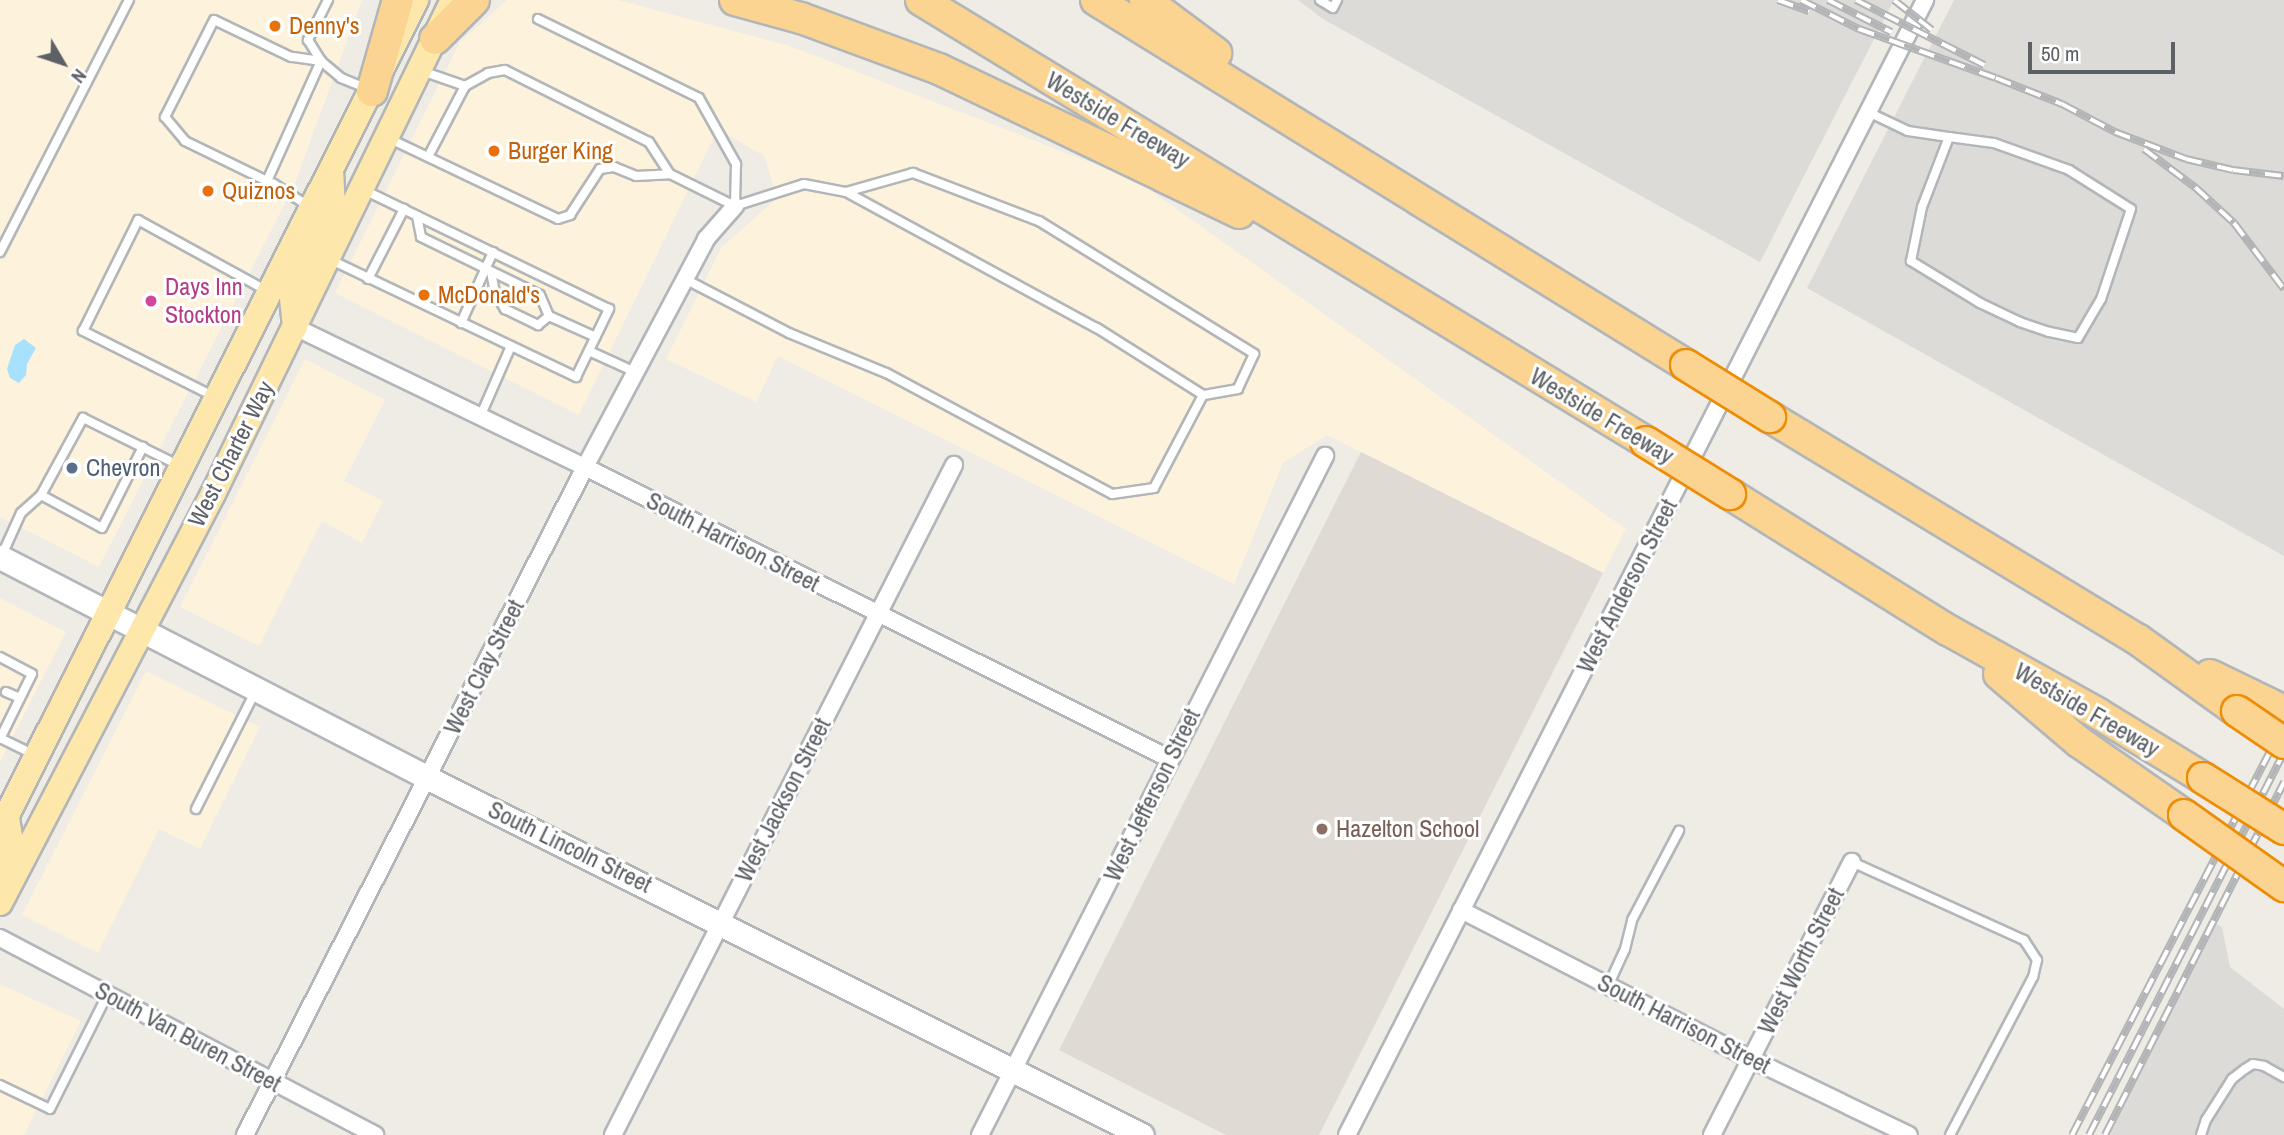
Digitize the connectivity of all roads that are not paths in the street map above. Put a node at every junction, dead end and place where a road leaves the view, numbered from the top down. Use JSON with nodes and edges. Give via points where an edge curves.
{"nodes":[{"id":1,"x":129,"y":0,"type":"edge"},
{"id":2,"x":328,"y":0,"type":"edge"},
{"id":3,"x":398,"y":0,"type":"edge"},
{"id":4,"x":416,"y":0,"type":"edge"},
{"id":5,"x":453,"y":0,"type":"edge"},
{"id":6,"x":474,"y":0,"type":"edge"},
{"id":7,"x":734,"y":0,"type":"edge"},
{"id":8,"x":921,"y":0,"type":"edge"},
{"id":9,"x":1096,"y":0,"type":"edge"},
{"id":10,"x":1145,"y":0,"type":"edge"},
{"id":11,"x":1320,"y":0,"type":"edge"},
{"id":12,"x":1337,"y":0,"type":"edge"},
{"id":13,"x":1925,"y":0,"type":"edge"},
{"id":14,"x":538,"y":19,"type":"dead end"},
{"id":15,"x":435,"y":39,"type":"junction"},
{"id":16,"x":321,"y":61,"type":"junction"},
{"id":17,"x":421,"y":71,"type":"junction"},
{"id":18,"x":465,"y":86,"type":"junction"},
{"id":19,"x":372,"y":91,"type":"junction"},
{"id":20,"x":1868,"y":112,"type":"junction"},
{"id":21,"x":1950,"y":137,"type":"junction"},
{"id":22,"x":388,"y":138,"type":"junction"},
{"id":23,"x":429,"y":155,"type":"junction"},
{"id":24,"x":1377,"y":172,"type":"junction"},
{"id":25,"x":331,"y":173,"type":"junction"},
{"id":26,"x":670,"y":174,"type":"junction"},
{"id":27,"x":267,"y":181,"type":"junction"},
{"id":28,"x":362,"y":189,"type":"junction"},
{"id":29,"x":846,"y":192,"type":"junction"},
{"id":30,"x":734,"y":206,"type":"junction"},
{"id":31,"x":313,"y":209,"type":"junction"},
{"id":32,"x":404,"y":209,"type":"junction"},
{"id":33,"x":417,"y":216,"type":"junction"},
{"id":34,"x":0,"y":252,"type":"edge"},
{"id":35,"x":493,"y":252,"type":"junction"},
{"id":36,"x":328,"y":259,"type":"junction"},
{"id":37,"x":488,"y":270,"type":"junction"},
{"id":38,"x":368,"y":279,"type":"junction"},
{"id":39,"x":685,"y":279,"type":"junction"},
{"id":40,"x":1381,"y":281,"type":"junction"},
{"id":41,"x":269,"y":293,"type":"junction"},
{"id":42,"x":549,"y":316,"type":"junction"},
{"id":43,"x":460,"y":323,"type":"junction"},
{"id":44,"x":295,"y":327,"type":"junction"},
{"id":45,"x":596,"y":337,"type":"junction"},
{"id":46,"x":511,"y":346,"type":"junction"},
{"id":47,"x":589,"y":351,"type":"junction"},
{"id":48,"x":635,"y":372,"type":"junction"},
{"id":49,"x":1203,"y":395,"type":"junction"},
{"id":50,"x":216,"y":398,"type":"junction"},
{"id":51,"x":480,"y":417,"type":"junction"},
{"id":52,"x":143,"y":447,"type":"junction"},
{"id":53,"x":1325,"y":456,"type":"dead end"},
{"id":54,"x":954,"y":465,"type":"dead end"},
{"id":55,"x":180,"y":466,"type":"junction"},
{"id":56,"x":585,"y":467,"type":"junction"},
{"id":57,"x":41,"y":495,"type":"junction"},
{"id":58,"x":0,"y":558,"type":"edge"},
{"id":59,"x":108,"y":611,"type":"junction"},
{"id":60,"x":877,"y":614,"type":"junction"},
{"id":61,"x":141,"y":628,"type":"junction"},
{"id":62,"x":1948,"y":631,"type":"junction"},
{"id":63,"x":0,"y":657,"type":"edge"},
{"id":64,"x":256,"y":689,"type":"junction"},
{"id":65,"x":6,"y":692,"type":"dead end"},
{"id":66,"x":20,"y":698,"type":"junction"},
{"id":67,"x":2242,"y":702,"type":"junction"},
{"id":68,"x":2284,"y":711,"type":"edge"},
{"id":69,"x":0,"y":738,"type":"edge"},
{"id":70,"x":2284,"y":743,"type":"edge"},
{"id":71,"x":36,"y":756,"type":"junction"},
{"id":72,"x":1170,"y":759,"type":"junction"},
{"id":73,"x":428,"y":778,"type":"junction"},
{"id":74,"x":196,"y":809,"type":"dead end"},
{"id":75,"x":3,"y":823,"type":"edge"},
{"id":76,"x":2284,"y":829,"type":"edge"},
{"id":77,"x":1679,"y":831,"type":"dead end"},
{"id":78,"x":1852,"y":862,"type":"joint"},
{"id":79,"x":0,"y":866,"type":"edge"},
{"id":80,"x":2284,"y":886,"type":"edge"},
{"id":81,"x":0,"y":903,"type":"edge"},
{"id":82,"x":1461,"y":911,"type":"junction"},
{"id":83,"x":721,"y":922,"type":"junction"},
{"id":84,"x":0,"y":937,"type":"edge"},
{"id":85,"x":1608,"y":986,"type":"junction"},
{"id":86,"x":107,"y":995,"type":"junction"},
{"id":87,"x":1751,"y":1059,"type":"junction"},
{"id":88,"x":1012,"y":1071,"type":"junction"},
{"id":89,"x":2284,"y":1077,"type":"edge"},
{"id":90,"x":272,"y":1082,"type":"junction"},
{"id":91,"x":0,"y":1085,"type":"edge"},
{"id":92,"x":245,"y":1135,"type":"edge"},
{"id":93,"x":376,"y":1135,"type":"edge"},
{"id":94,"x":613,"y":1135,"type":"edge"},
{"id":95,"x":980,"y":1135,"type":"edge"},
{"id":96,"x":1142,"y":1135,"type":"edge"},
{"id":97,"x":1347,"y":1135,"type":"edge"},
{"id":98,"x":1712,"y":1135,"type":"edge"},
{"id":99,"x":1909,"y":1135,"type":"edge"},
{"id":100,"x":1950,"y":1135,"type":"edge"},
{"id":101,"x":2201,"y":1135,"type":"edge"}],
"edges":[{"from":1,"to":34,"type":"lane"},
{"from":2,"to":16,"type":"lane","via":[[308,40]]},
{"from":3,"to":19,"type":"highway"},
{"from":4,"to":19,"type":"main road","name":"West Charter Way"},
{"from":5,"to":15,"type":"main road","name":"West Charter Way"},
{"from":6,"to":15,"type":"highway"},
{"from":7,"to":40,"type":"highway","via":[[800,18],[939,69]]},
{"from":8,"to":40,"type":"highway","name":"Westside Freeway"},
{"from":9,"to":24,"type":"highway"},
{"from":10,"to":24,"type":"highway"},
{"from":11,"to":12,"type":"lane","via":[[1334,8]]},
{"from":13,"to":20,"type":"street","name":"West Anderson Street"},
{"from":14,"to":30,"type":"lane","via":[[699,98],[736,164]]},
{"from":15,"to":17,"type":"main road","name":"West Charter Way"},
{"from":16,"to":19,"type":"lane","via":[[341,78]]},
{"from":16,"to":27,"type":"lane"},
{"from":16,"to":27,"type":"lane","via":[[291,57],[214,20],[165,117],[185,142]]},
{"from":17,"to":18,"type":"lane"},
{"from":17,"to":22,"type":"main road","name":"West Charter Way"},
{"from":18,"to":23,"type":"lane"},
{"from":18,"to":26,"type":"lane","via":[[499,70],[515,74],[649,142]]},
{"from":19,"to":25,"type":"main road","name":"West Charter Way"},
{"from":20,"to":21,"type":"lane","via":[[1908,131]]},
{"from":20,"to":82,"type":"street","name":"West Anderson Street"},
{"from":21,"to":21,"type":"lane","via":[[1994,143],[2069,170],[2131,209],[2101,299],[2078,338],[2020,322],[1911,261],[1922,207]]},
{"from":22,"to":23,"type":"lane"},
{"from":22,"to":28,"type":"main road","name":"West Charter Way"},
{"from":23,"to":26,"type":"lane","via":[[553,218],[564,219],[600,169],[614,167],[636,176]]},
{"from":24,"to":67,"type":"highway","bridge":true},
{"from":25,"to":31,"type":"main road","name":"West Charter Way"},
{"from":25,"to":44,"type":"main road","via":[[333,208],[291,291]]},
{"from":26,"to":30,"type":"lane"},
{"from":27,"to":31,"type":"lane"},
{"from":28,"to":32,"type":"lane"},
{"from":28,"to":36,"type":"main road","name":"West Charter Way"},
{"from":29,"to":30,"type":"lane","via":[[804,184]]},
{"from":29,"to":49,"type":"lane","via":[[1097,328]]},
{"from":29,"to":49,"type":"lane","via":[[913,173],[1039,222],[1254,355],[1238,389]]},
{"from":30,"to":39,"type":"street","name":"West Clay Street","via":[[706,239]]},
{"from":31,"to":41,"type":"main road","name":"West Charter Way"},
{"from":32,"to":33,"type":"lane"},
{"from":32,"to":38,"type":"lane"},
{"from":33,"to":35,"type":"lane"},
{"from":33,"to":37,"type":"lane","via":[[421,237]]},
{"from":35,"to":37,"type":"lane"},
{"from":35,"to":45,"type":"lane","via":[[609,309]]},
{"from":36,"to":38,"type":"lane"},
{"from":36,"to":44,"type":"main road","name":"West Charter Way"},
{"from":37,"to":42,"type":"lane","via":[[540,295]]},
{"from":37,"to":42,"type":"lane","via":[[505,309],[538,325]]},
{"from":37,"to":43,"type":"lane"},
{"from":38,"to":43,"type":"lane"},
{"from":39,"to":48,"type":"street","name":"West Clay Street"},
{"from":39,"to":49,"type":"lane","via":[[789,333],[886,373],[1112,494],[1154,488]]},
{"from":40,"to":62,"type":"highway","name":"Westside Freeway","bridge":true},
{"from":41,"to":50,"type":"main road","name":"West Charter Way"},
{"from":41,"to":50,"type":"lane","via":[[138,220],[83,331]]},
{"from":42,"to":45,"type":"lane"},
{"from":43,"to":46,"type":"lane"},
{"from":44,"to":51,"type":"street","name":"South Harrison Street"},
{"from":44,"to":61,"type":"main road","name":"West Charter Way"},
{"from":45,"to":47,"type":"lane"},
{"from":46,"to":47,"type":"lane","via":[[576,377]]},
{"from":46,"to":51,"type":"lane"},
{"from":47,"to":48,"type":"lane"},
{"from":48,"to":56,"type":"street","name":"West Clay Street"},
{"from":50,"to":55,"type":"main road","name":"West Charter Way"},
{"from":51,"to":56,"type":"street","name":"South Harrison Street"},
{"from":52,"to":55,"type":"lane"},
{"from":52,"to":57,"type":"lane","via":[[83,418]]},
{"from":52,"to":57,"type":"lane","via":[[102,528]]},
{"from":53,"to":72,"type":"street","name":"West Jefferson Street"},
{"from":54,"to":60,"type":"street","name":"West Jackson Street"},
{"from":55,"to":59,"type":"main road","name":"West Charter Way"},
{"from":56,"to":60,"type":"street","name":"South Harrison Street"},
{"from":56,"to":73,"type":"street","name":"West Clay Street"},
{"from":57,"to":58,"type":"lane","via":[[21,513]]},
{"from":58,"to":59,"type":"street","name":"South Lincoln Street"},
{"from":59,"to":61,"type":"street","name":"South Lincoln Street"},
{"from":59,"to":71,"type":"main road","name":"West Charter Way"},
{"from":60,"to":72,"type":"street","name":"South Harrison Street"},
{"from":60,"to":83,"type":"street","name":"West Jackson Street"},
{"from":61,"to":64,"type":"street","name":"South Lincoln Street"},
{"from":61,"to":81,"type":"main road","name":"West Charter Way"},
{"from":62,"to":76,"type":"highway","name":"Westside Freeway","bridge":true,"via":[[2097,713]]},
{"from":62,"to":80,"type":"highway","bridge":true,"via":[[2079,742]]},
{"from":63,"to":66,"type":"lane","via":[[32,674]]},
{"from":64,"to":73,"type":"street","name":"South Lincoln Street"},
{"from":64,"to":74,"type":"lane"},
{"from":65,"to":66,"type":"lane"},
{"from":66,"to":69,"type":"lane"},
{"from":67,"to":68,"type":"highway"},
{"from":67,"to":70,"type":"highway","bridge":true},
{"from":69,"to":71,"type":"lane"},
{"from":71,"to":75,"type":"main road","name":"West Charter Way"},
{"from":72,"to":88,"type":"street","name":"West Jefferson Street"},
{"from":73,"to":83,"type":"street","name":"South Lincoln Street"},
{"from":73,"to":90,"type":"street","name":"West Clay Street"},
{"from":75,"to":79,"type":"main road","via":[[10,844]]},
{"from":77,"to":85,"type":"lane","via":[[1632,920]]},
{"from":78,"to":87,"type":"street","name":"West Worth Street"},
{"from":78,"to":100,"type":"lane","via":[[2024,940],[2037,960],[2033,977]]},
{"from":82,"to":85,"type":"street","name":"South Harrison Street"},
{"from":82,"to":97,"type":"street","name":"West Anderson Street"},
{"from":83,"to":88,"type":"street","name":"South Lincoln Street"},
{"from":83,"to":94,"type":"street","name":"West Jackson Street"},
{"from":84,"to":86,"type":"street","name":"South Van Buren Street"},
{"from":85,"to":87,"type":"street","name":"South Harrison Street"},
{"from":86,"to":90,"type":"street","name":"South Van Buren Street"},
{"from":86,"to":91,"type":"lane","via":[[50,1109]]},
{"from":87,"to":98,"type":"street","name":"West Worth Street"},
{"from":87,"to":99,"type":"street","name":"South Harrison Street"},
{"from":88,"to":95,"type":"street","name":"West Jefferson Street"},
{"from":88,"to":96,"type":"street","name":"South Lincoln Street"},
{"from":89,"to":101,"type":"lane","via":[[2264,1066],[2253,1064],[2245,1069],[2232,1079]]},
{"from":90,"to":92,"type":"street","name":"West Clay Street"},
{"from":90,"to":93,"type":"street","name":"South Van Buren Street"}]}
